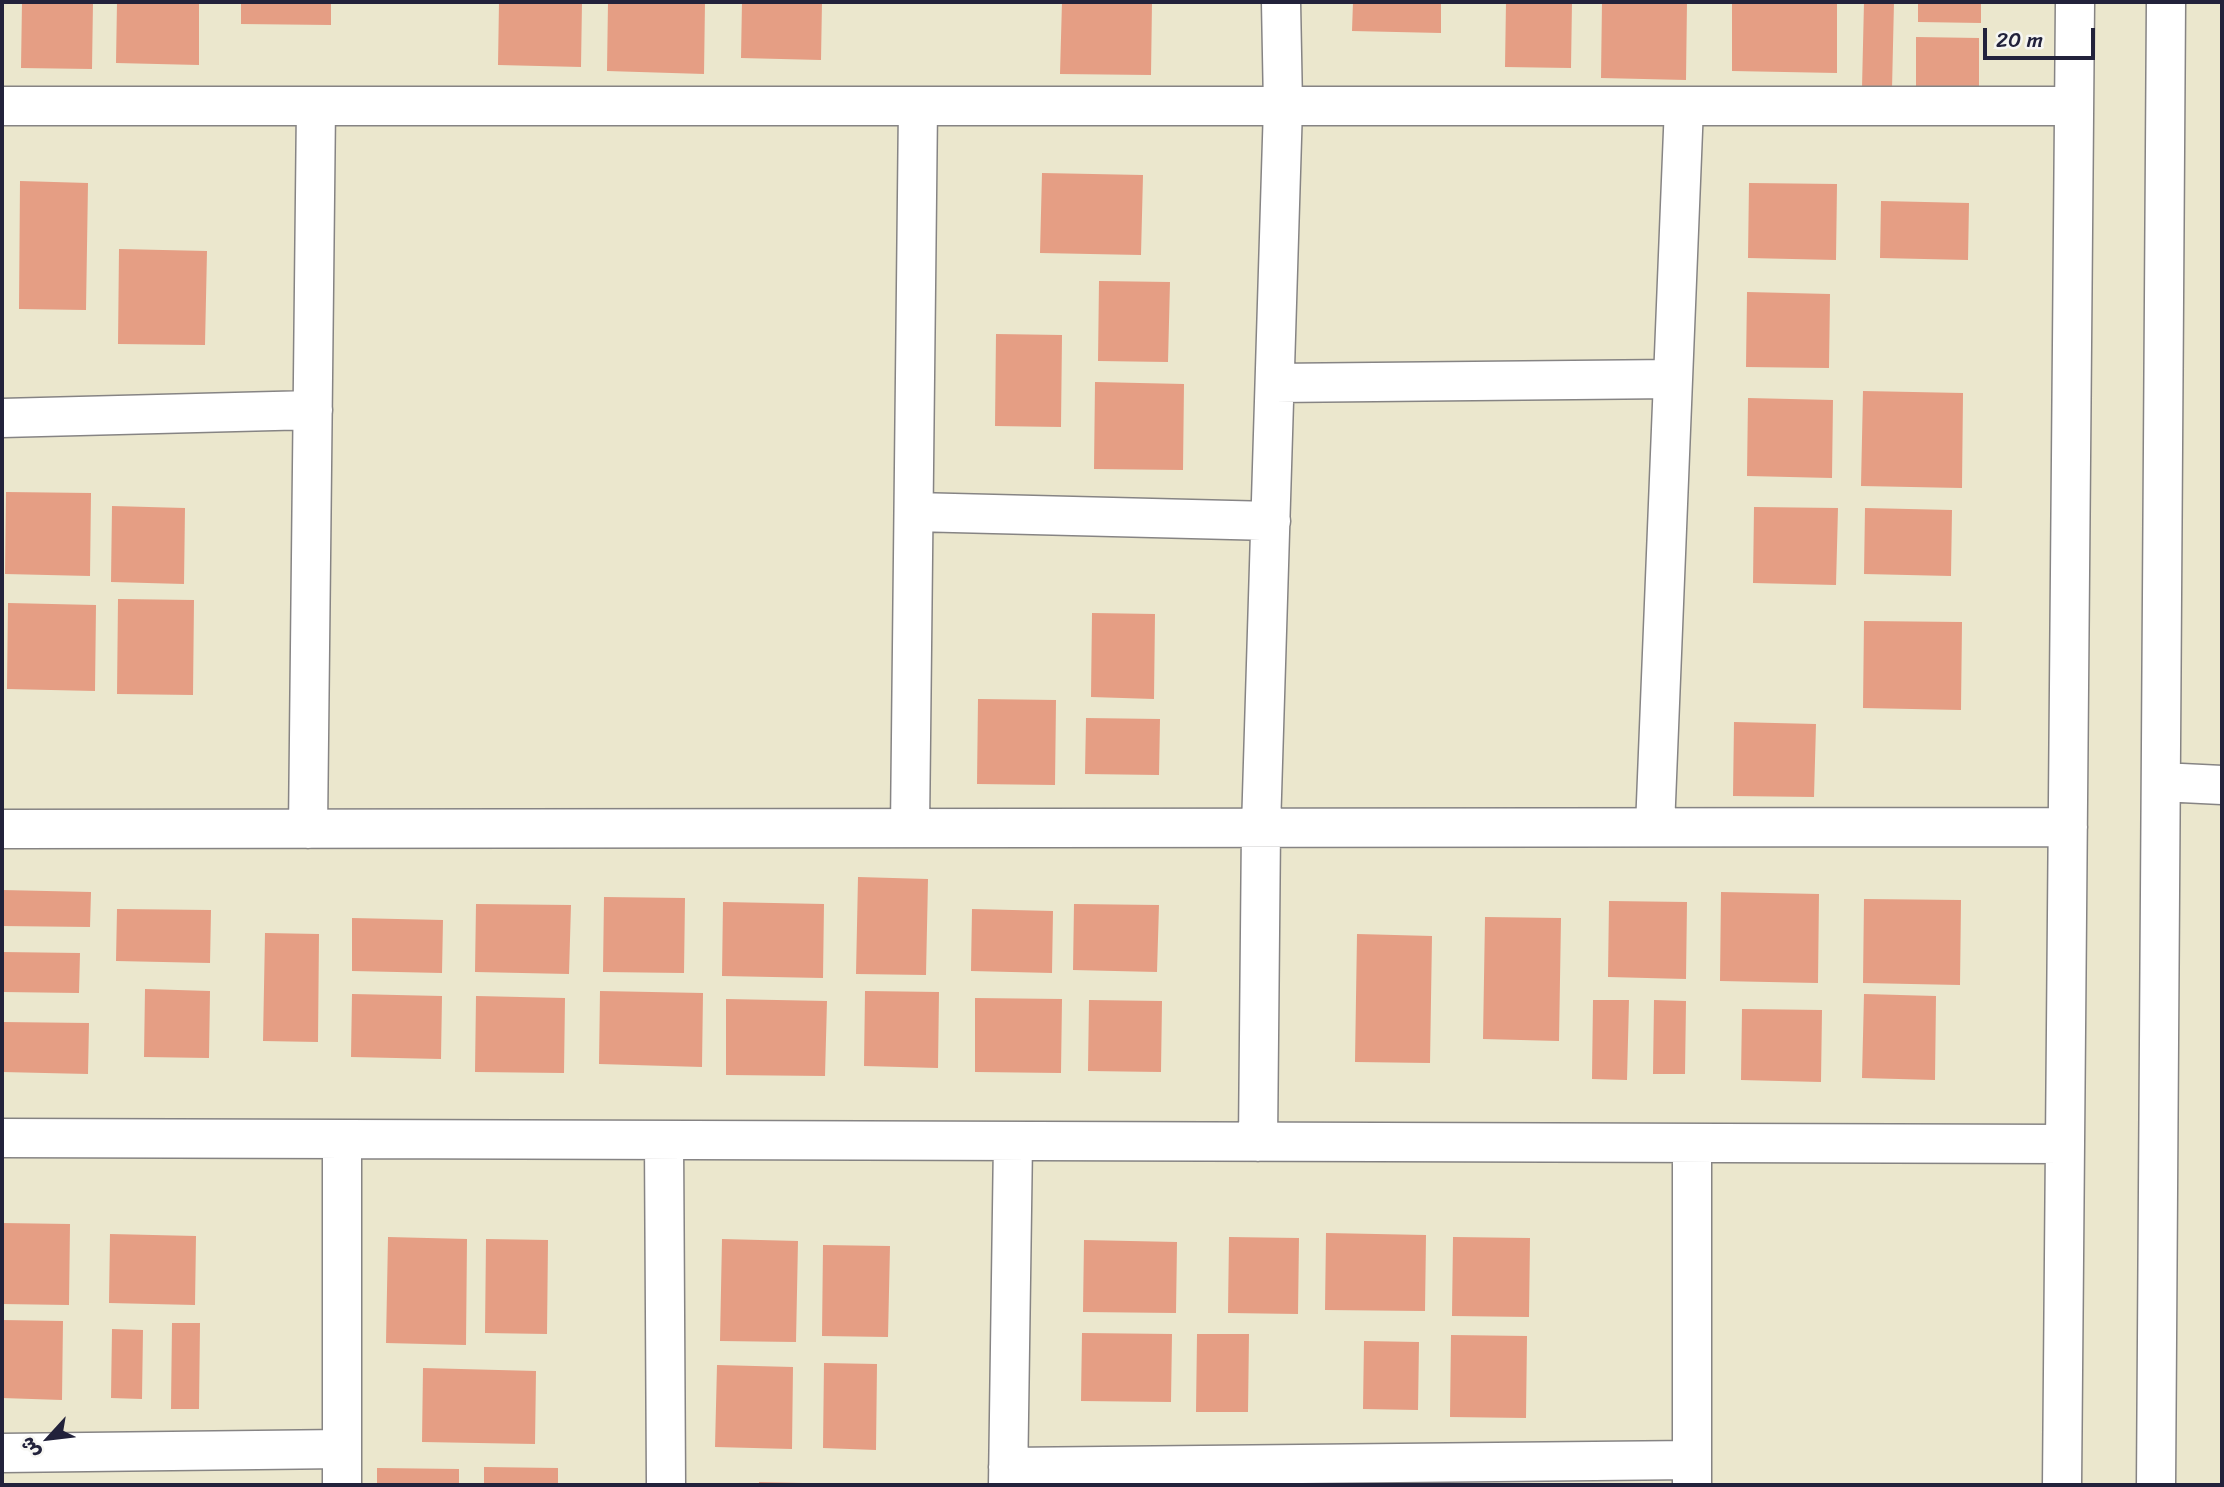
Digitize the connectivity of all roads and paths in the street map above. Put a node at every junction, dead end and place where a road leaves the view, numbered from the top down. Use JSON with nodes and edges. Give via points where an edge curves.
{"nodes":[{"id":1,"x":1282,"y":2,"type":"edge"},
{"id":2,"x":2076,"y":2,"type":"edge"},
{"id":3,"x":2166,"y":2,"type":"edge"},
{"id":4,"x":2,"y":106,"type":"edge"},
{"id":5,"x":316,"y":106,"type":"junction"},
{"id":6,"x":918,"y":106,"type":"junction"},
{"id":7,"x":1283,"y":106,"type":"junction"},
{"id":8,"x":1684,"y":106,"type":"junction"},
{"id":9,"x":2074,"y":106,"type":"junction"},
{"id":10,"x":1673,"y":379,"type":"junction"},
{"id":11,"x":1275,"y":383,"type":"junction"},
{"id":12,"x":313,"y":410,"type":"junction"},
{"id":13,"x":2,"y":418,"type":"edge"},
{"id":14,"x":914,"y":512,"type":"junction"},
{"id":15,"x":1271,"y":521,"type":"junction"},
{"id":16,"x":2161,"y":782,"type":"junction"},
{"id":17,"x":2222,"y":785,"type":"edge"},
{"id":18,"x":1655,"y":827,"type":"junction"},
{"id":19,"x":2068,"y":827,"type":"junction"},
{"id":20,"x":910,"y":828,"type":"junction"},
{"id":21,"x":1261,"y":828,"type":"junction"},
{"id":22,"x":2,"y":829,"type":"edge"},
{"id":23,"x":308,"y":829,"type":"junction"},
{"id":24,"x":2,"y":1138,"type":"edge"},
{"id":25,"x":342,"y":1139,"type":"junction"},
{"id":26,"x":664,"y":1140,"type":"junction"},
{"id":27,"x":1013,"y":1141,"type":"junction"},
{"id":28,"x":1258,"y":1142,"type":"junction"},
{"id":29,"x":1692,"y":1143,"type":"junction"},
{"id":30,"x":2065,"y":1144,"type":"junction"},
{"id":31,"x":2,"y":1453,"type":"edge"},
{"id":32,"x":342,"y":1467,"type":"edge"},
{"id":33,"x":1692,"y":1473,"type":"edge"},
{"id":34,"x":1008,"y":1476,"type":"edge"},
{"id":35,"x":666,"y":1485,"type":"edge"},
{"id":36,"x":2062,"y":1485,"type":"edge"},
{"id":37,"x":2156,"y":1485,"type":"edge"}],
"edges":[{"from":1,"to":7,"type":"street"},
{"from":2,"to":9,"type":"street"},
{"from":3,"to":16,"type":"street"},
{"from":4,"to":5,"type":"street"},
{"from":5,"to":6,"type":"street"},
{"from":5,"to":12,"type":"street"},
{"from":6,"to":7,"type":"street"},
{"from":6,"to":14,"type":"street"},
{"from":7,"to":8,"type":"street"},
{"from":7,"to":11,"type":"street"},
{"from":8,"to":9,"type":"street"},
{"from":8,"to":10,"type":"street"},
{"from":9,"to":19,"type":"street"},
{"from":10,"to":11,"type":"street"},
{"from":10,"to":18,"type":"street"},
{"from":11,"to":15,"type":"street"},
{"from":12,"to":13,"type":"street"},
{"from":12,"to":23,"type":"street"},
{"from":14,"to":15,"type":"street"},
{"from":14,"to":20,"type":"street"},
{"from":15,"to":21,"type":"street"},
{"from":16,"to":17,"type":"street"},
{"from":16,"to":37,"type":"street"},
{"from":18,"to":19,"type":"street"},
{"from":18,"to":21,"type":"street"},
{"from":19,"to":30,"type":"street"},
{"from":20,"to":21,"type":"street"},
{"from":20,"to":23,"type":"street"},
{"from":21,"to":28,"type":"street"},
{"from":22,"to":23,"type":"street"},
{"from":24,"to":25,"type":"street"},
{"from":25,"to":26,"type":"street"},
{"from":25,"to":32,"type":"street"},
{"from":26,"to":27,"type":"street"},
{"from":26,"to":35,"type":"street"},
{"from":27,"to":28,"type":"street"},
{"from":27,"to":34,"type":"street"},
{"from":28,"to":29,"type":"street"},
{"from":29,"to":30,"type":"street"},
{"from":29,"to":33,"type":"street"},
{"from":30,"to":36,"type":"street"},
{"from":31,"to":32,"type":"street"},
{"from":33,"to":34,"type":"street"}]}
